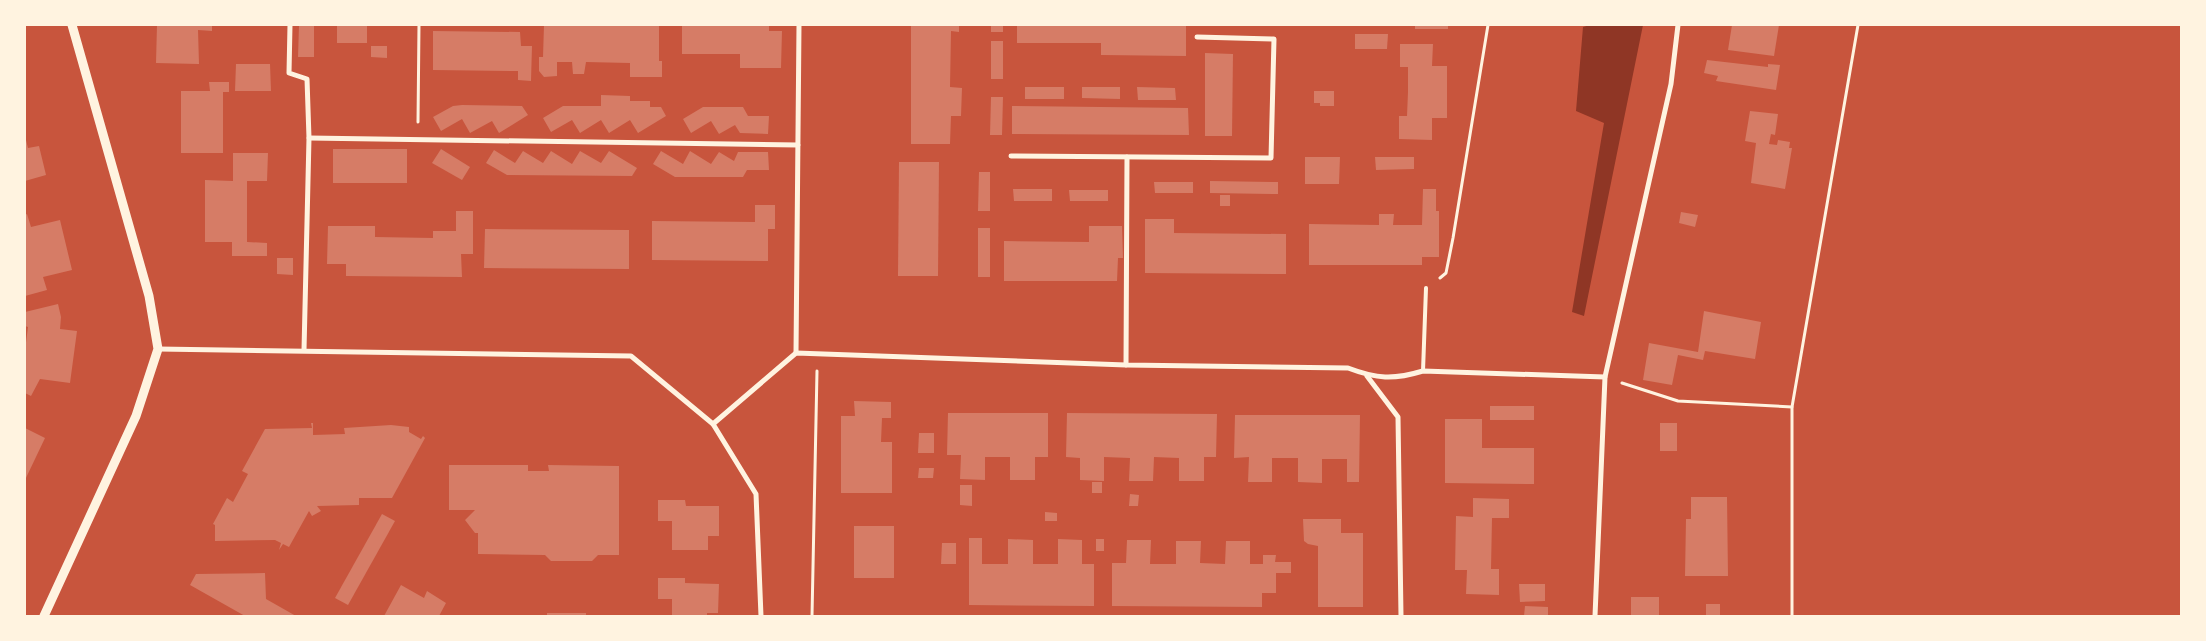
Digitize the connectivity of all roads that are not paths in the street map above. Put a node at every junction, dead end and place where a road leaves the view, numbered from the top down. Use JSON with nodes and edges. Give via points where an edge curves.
{"nodes":[{"id":1,"x":72,"y":25,"type":"edge"},
{"id":2,"x":290,"y":25,"type":"edge"},
{"id":3,"x":799,"y":25,"type":"edge"},
{"id":4,"x":1678,"y":25,"type":"edge"},
{"id":5,"x":1197,"y":37,"type":"dead end"},
{"id":6,"x":309,"y":138,"type":"junction"},
{"id":7,"x":798,"y":145,"type":"junction"},
{"id":8,"x":1011,"y":156,"type":"dead end"},
{"id":9,"x":1127,"y":157,"type":"junction"},
{"id":10,"x":1426,"y":288,"type":"road end"},
{"id":11,"x":158,"y":349,"type":"junction"},
{"id":12,"x":304,"y":350,"type":"junction"},
{"id":13,"x":796,"y":352,"type":"junction"},
{"id":14,"x":1126,"y":365,"type":"junction"},
{"id":15,"x":1423,"y":371,"type":"junction"},
{"id":16,"x":1367,"y":376,"type":"junction"},
{"id":17,"x":1605,"y":377,"type":"junction"},
{"id":18,"x":713,"y":424,"type":"junction"},
{"id":19,"x":44,"y":616,"type":"edge"},
{"id":20,"x":760,"y":616,"type":"edge"},
{"id":21,"x":1401,"y":616,"type":"edge"},
{"id":22,"x":1595,"y":616,"type":"edge"}],
"edges":[{"from":1,"to":11,"type":"street","via":[[149,296]]},
{"from":2,"to":6,"type":"street","via":[[289,73],[306,79]]},
{"from":3,"to":7,"type":"street"},
{"from":4,"to":17,"type":"street","via":[[1671,84]]},
{"from":5,"to":9,"type":"street","via":[[1274,39],[1271,158]]},
{"from":6,"to":7,"type":"street"},
{"from":6,"to":12,"type":"street"},
{"from":7,"to":13,"type":"street"},
{"from":8,"to":9,"type":"street"},
{"from":9,"to":14,"type":"street"},
{"from":10,"to":15,"type":"lane"},
{"from":11,"to":12,"type":"street"},
{"from":11,"to":19,"type":"street","via":[[136,416]]},
{"from":12,"to":18,"type":"street","via":[[631,356]]},
{"from":13,"to":14,"type":"street"},
{"from":13,"to":18,"type":"street"},
{"from":14,"to":16,"type":"street","via":[[1348,368]]},
{"from":15,"to":16,"type":"street","via":[[1400,378]]},
{"from":15,"to":17,"type":"street"},
{"from":16,"to":21,"type":"street","via":[[1398,417]]},
{"from":17,"to":22,"type":"street"},
{"from":18,"to":20,"type":"street","via":[[756,494]]}]}
